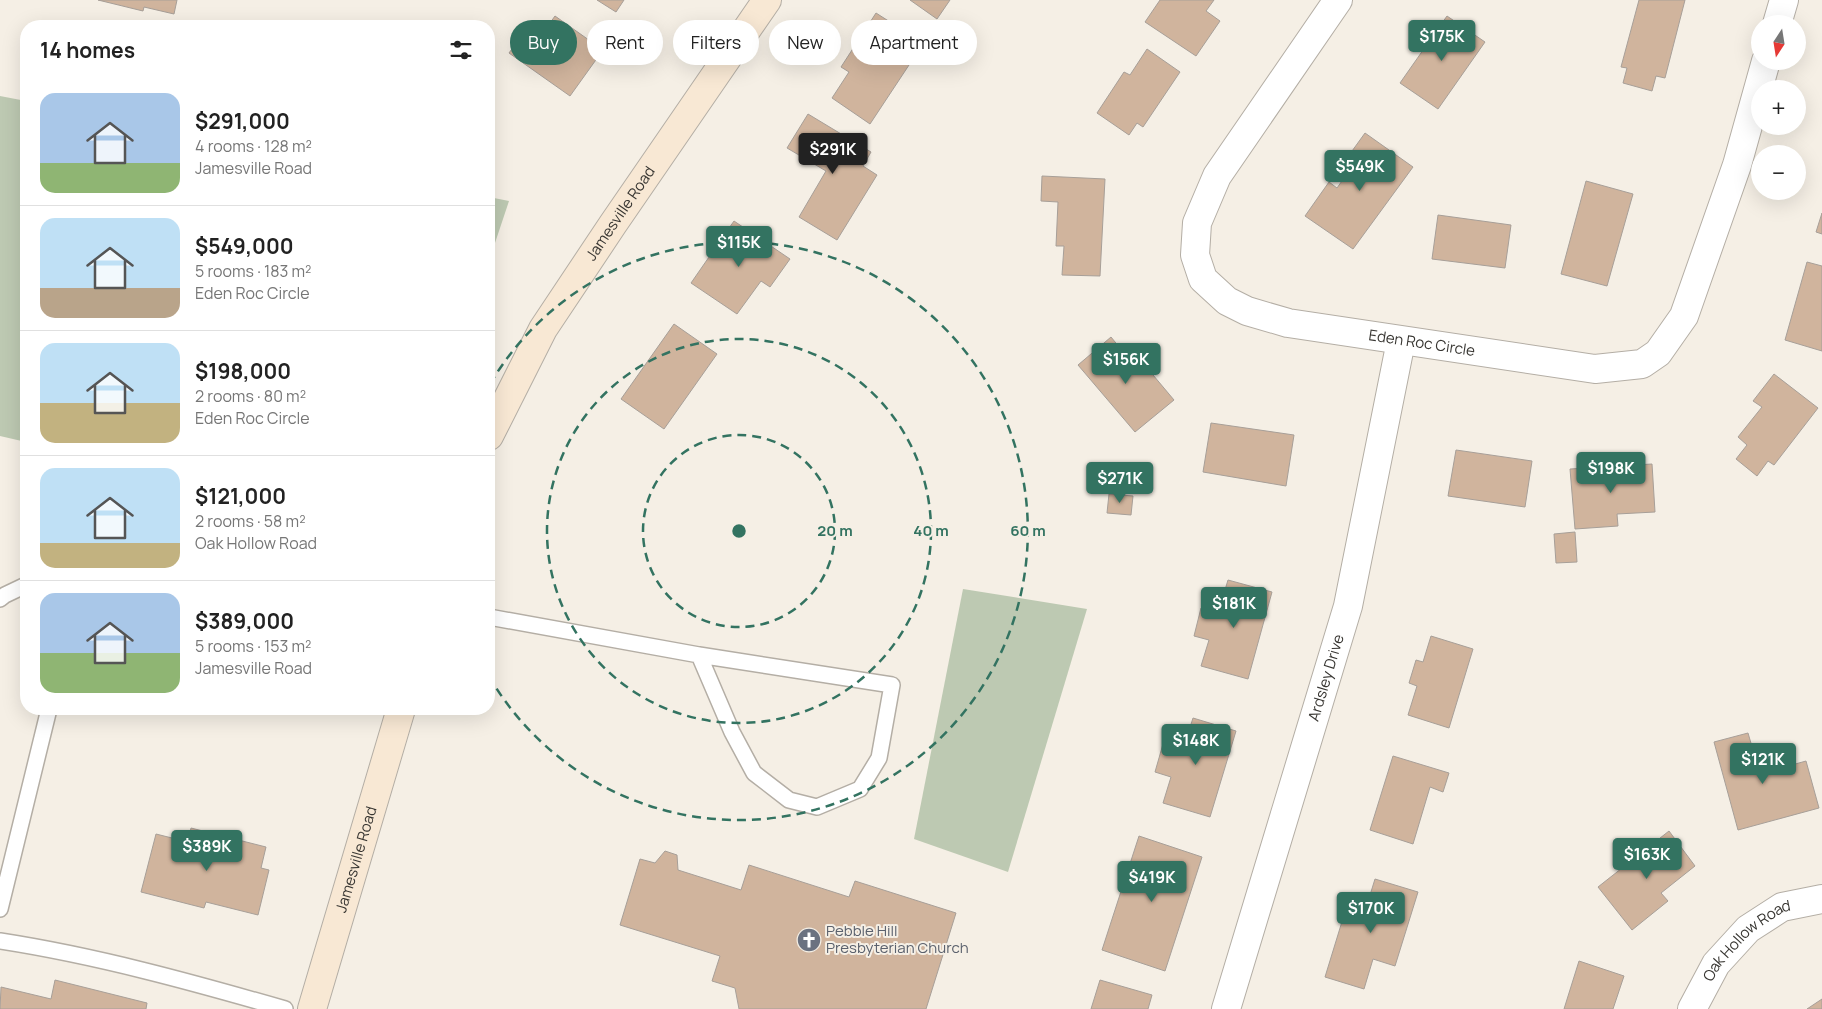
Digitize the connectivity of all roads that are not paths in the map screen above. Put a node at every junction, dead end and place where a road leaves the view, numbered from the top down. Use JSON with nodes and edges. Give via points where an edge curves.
{"nodes":[{"id":1,"x":768,"y":0,"type":"edge"},
{"id":2,"x":1338,"y":0,"type":"edge"},
{"id":3,"x":1784,"y":0,"type":"edge"},
{"id":4,"x":1780,"y":15,"type":"edge"},
{"id":5,"x":1763,"y":70,"type":"edge"},
{"id":6,"x":1401,"y":341,"type":"junction"},
{"id":7,"x":495,"y":424,"type":"edge"},
{"id":8,"x":20,"y":588,"type":"edge"},
{"id":9,"x":0,"y":599,"type":"edge"},
{"id":10,"x":495,"y":618,"type":"edge"},
{"id":11,"x":699,"y":655,"type":"junction"},
{"id":12,"x":48,"y":715,"type":"edge"},
{"id":13,"x":399,"y":715,"type":"edge"},
{"id":14,"x":1822,"y":899,"type":"edge"},
{"id":15,"x":0,"y":909,"type":"edge"},
{"id":16,"x":0,"y":941,"type":"edge"},
{"id":17,"x":285,"y":1009,"type":"edge"},
{"id":18,"x":312,"y":1009,"type":"edge"},
{"id":19,"x":1226,"y":1009,"type":"edge"},
{"id":20,"x":1692,"y":1009,"type":"edge"}],
"edges":[{"from":1,"to":7,"type":"street","name":"Jamesville Road","via":[[543,329]]},
{"from":2,"to":6,"type":"street","name":"Eden Roc Circle","via":[[1217,176],[1197,222],[1195,255],[1203,279],[1227,301],[1246,311],[1288,323]]},
{"from":3,"to":4,"type":"street"},
{"from":5,"to":6,"type":"street","name":"Eden Roc Circle","via":[[1737,165],[1684,316],[1658,353],[1642,364],[1595,370]]},
{"from":6,"to":19,"type":"street","name":"Ardsley Drive","via":[[1348,606]]},
{"from":8,"to":9,"type":"lane"},
{"from":10,"to":11,"type":"lane"},
{"from":11,"to":11,"type":"lane","via":[[892,685],[879,758],[860,789],[817,807],[789,800],[754,773],[732,732]]},
{"from":12,"to":15,"type":"lane"},
{"from":13,"to":18,"type":"street","name":"Jamesville Road"},
{"from":14,"to":20,"type":"street","name":"Oak Hollow Road","via":[[1782,907],[1748,929],[1716,964]]},
{"from":16,"to":17,"type":"lane","via":[[59,950],[184,980]]}]}
